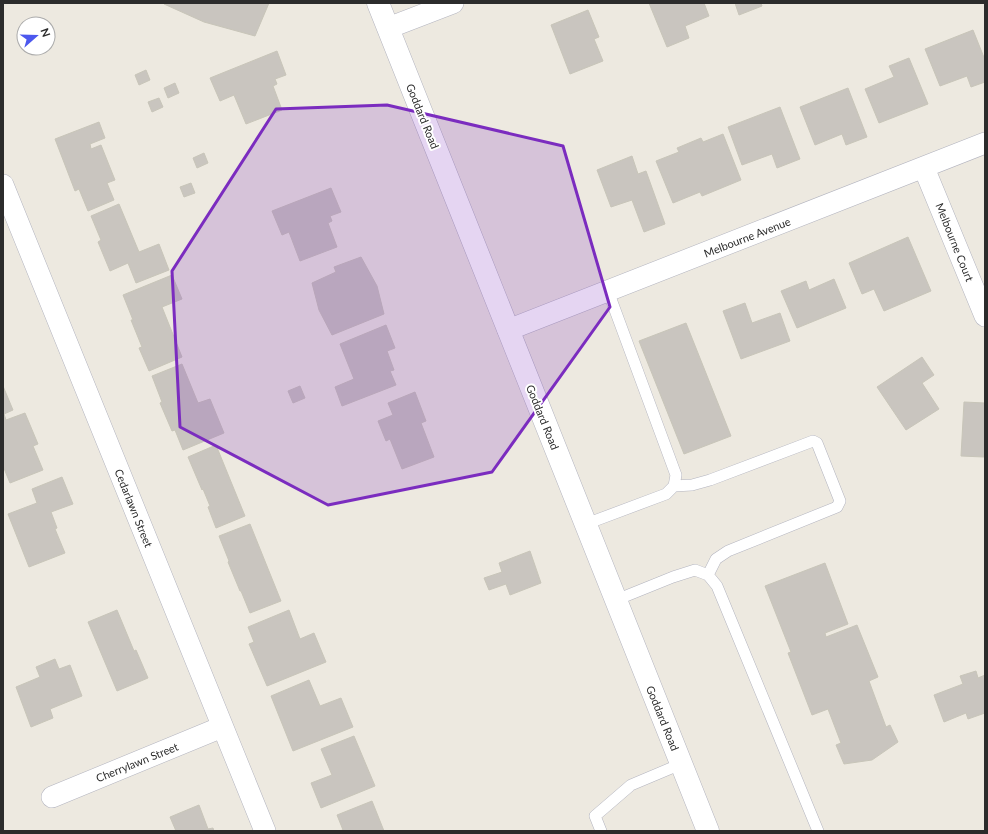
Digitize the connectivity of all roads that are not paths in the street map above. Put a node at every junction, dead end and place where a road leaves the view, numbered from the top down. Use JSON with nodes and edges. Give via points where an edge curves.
{"nodes":[{"id":1,"x":378,"y":3,"type":"edge"},
{"id":2,"x":453,"y":3,"type":"edge"},
{"id":3,"x":388,"y":28,"type":"junction"},
{"id":4,"x":985,"y":143,"type":"edge"},
{"id":5,"x":924,"y":168,"type":"junction"},
{"id":6,"x":3,"y":185,"type":"edge"},
{"id":7,"x":608,"y":291,"type":"junction"},
{"id":8,"x":985,"y":316,"type":"edge"},
{"id":9,"x":508,"y":330,"type":"junction"},
{"id":10,"x":674,"y":486,"type":"junction"},
{"id":11,"x":586,"y":524,"type":"junction"},
{"id":12,"x":708,"y":575,"type":"junction"},
{"id":13,"x":616,"y":600,"type":"junction"},
{"id":14,"x":222,"y":727,"type":"junction"},
{"id":15,"x":681,"y":764,"type":"junction"},
{"id":16,"x":52,"y":797,"type":"dead end"},
{"id":17,"x":265,"y":831,"type":"edge"},
{"id":18,"x":601,"y":831,"type":"edge"},
{"id":19,"x":708,"y":831,"type":"edge"},
{"id":20,"x":818,"y":831,"type":"edge"}],
"edges":[{"from":1,"to":3,"type":"main road","name":"Goddard Road"},
{"from":2,"to":3,"type":"street"},
{"from":3,"to":9,"type":"main road","name":"Goddard Road"},
{"from":4,"to":5,"type":"street","name":"Melbourne Avenue"},
{"from":5,"to":7,"type":"street","name":"Melbourne Avenue"},
{"from":5,"to":8,"type":"street","name":"Melbourne Court"},
{"from":6,"to":14,"type":"street","name":"Cedarlawn Street"},
{"from":7,"to":9,"type":"street","name":"Melbourne Avenue"},
{"from":7,"to":10,"type":"lane","via":[[676,475]]},
{"from":9,"to":11,"type":"main road","name":"Goddard Road"},
{"from":10,"to":11,"type":"lane","via":[[666,494]]},
{"from":10,"to":12,"type":"lane","via":[[710,480],[813,441],[817,443],[837,493],[840,501],[836,507],[728,551],[716,559]]},
{"from":11,"to":13,"type":"main road","name":"Goddard Road"},
{"from":12,"to":13,"type":"lane","via":[[695,570]]},
{"from":12,"to":20,"type":"lane","via":[[717,586]]},
{"from":13,"to":15,"type":"main road","name":"Goddard Road"},
{"from":14,"to":16,"type":"street","name":"Cherrylawn Street"},
{"from":14,"to":17,"type":"street","name":"Cedarlawn Street"},
{"from":15,"to":18,"type":"lane","via":[[631,785],[595,816]]},
{"from":15,"to":19,"type":"main road","name":"Goddard Road"}]}
